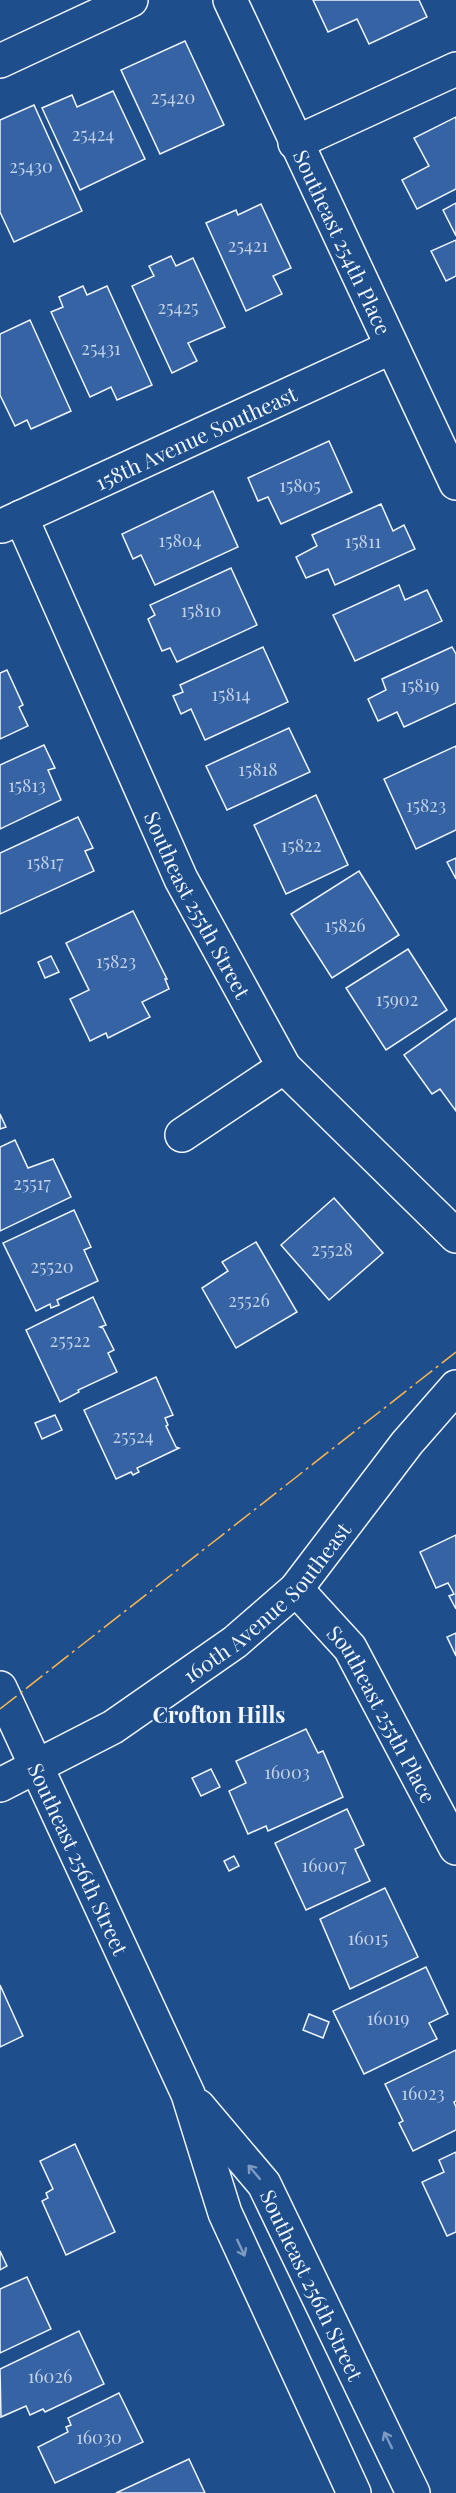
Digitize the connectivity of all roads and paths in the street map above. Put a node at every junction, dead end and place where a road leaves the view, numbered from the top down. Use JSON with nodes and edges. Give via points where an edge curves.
{"nodes":[{"id":1,"x":132,"y":0,"type":"edge"},
{"id":2,"x":230,"y":0,"type":"edge"},
{"id":3,"x":0,"y":61,"type":"edge"},
{"id":4,"x":456,"y":69,"type":"edge"},
{"id":5,"x":295,"y":143,"type":"junction"},
{"id":6,"x":392,"y":347,"type":"junction"},
{"id":7,"x":456,"y":483,"type":"edge"},
{"id":8,"x":10,"y":522,"type":"edge"},
{"id":9,"x":284,"y":1067,"type":"junction"},
{"id":10,"x":182,"y":1135,"type":"dead end"},
{"id":11,"x":456,"y":1236,"type":"edge"},
{"id":12,"x":456,"y":1387,"type":"edge"},
{"id":13,"x":296,"y":1588,"type":"junction"},
{"id":14,"x":0,"y":1688,"type":"edge"},
{"id":15,"x":36,"y":1766,"type":"junction"},
{"id":16,"x":0,"y":1785,"type":"edge"},
{"id":17,"x":456,"y":1848,"type":"edge"},
{"id":18,"x":188,"y":2094,"type":"junction"},
{"id":19,"x":354,"y":2493,"type":"edge"},
{"id":20,"x":413,"y":2493,"type":"edge"}],
"edges":[{"from":1,"to":3,"type":"street"},
{"from":2,"to":5,"type":"street","name":"Southeast 254th Place"},
{"from":4,"to":5,"type":"street"},
{"from":5,"to":6,"type":"street","name":"Southeast 254th Place"},
{"from":6,"to":7,"type":"street","name":"Southeast 254th Place"},
{"from":6,"to":8,"type":"street","name":"158th Avenue Southeast"},
{"from":8,"to":9,"type":"street","name":"Southeast 255th Street","via":[[181,879]]},
{"from":9,"to":10,"type":"street"},
{"from":9,"to":11,"type":"street","name":"Southeast 255th Street"},
{"from":12,"to":13,"type":"street","name":"160th Avenue Southeast","via":[[407,1443]]},
{"from":13,"to":15,"type":"street","name":"160th Avenue Southeast","via":[[235,1642],[113,1727]]},
{"from":13,"to":17,"type":"street","name":"Southeast 255th Place","via":[[350,1648]]},
{"from":14,"to":15,"type":"street","name":"Southeast 256th Street"},
{"from":15,"to":16,"type":"street","name":"160th Avenue Southeast"},
{"from":15,"to":18,"type":"street","name":"Southeast 256th Street"},
{"from":18,"to":19,"type":"street","name":"Southeast 256th Street","one_way":true,"via":[[225,2213]]},
{"from":20,"to":18,"type":"street","name":"Southeast 256th Street","one_way":true,"via":[[264,2184]]}]}
